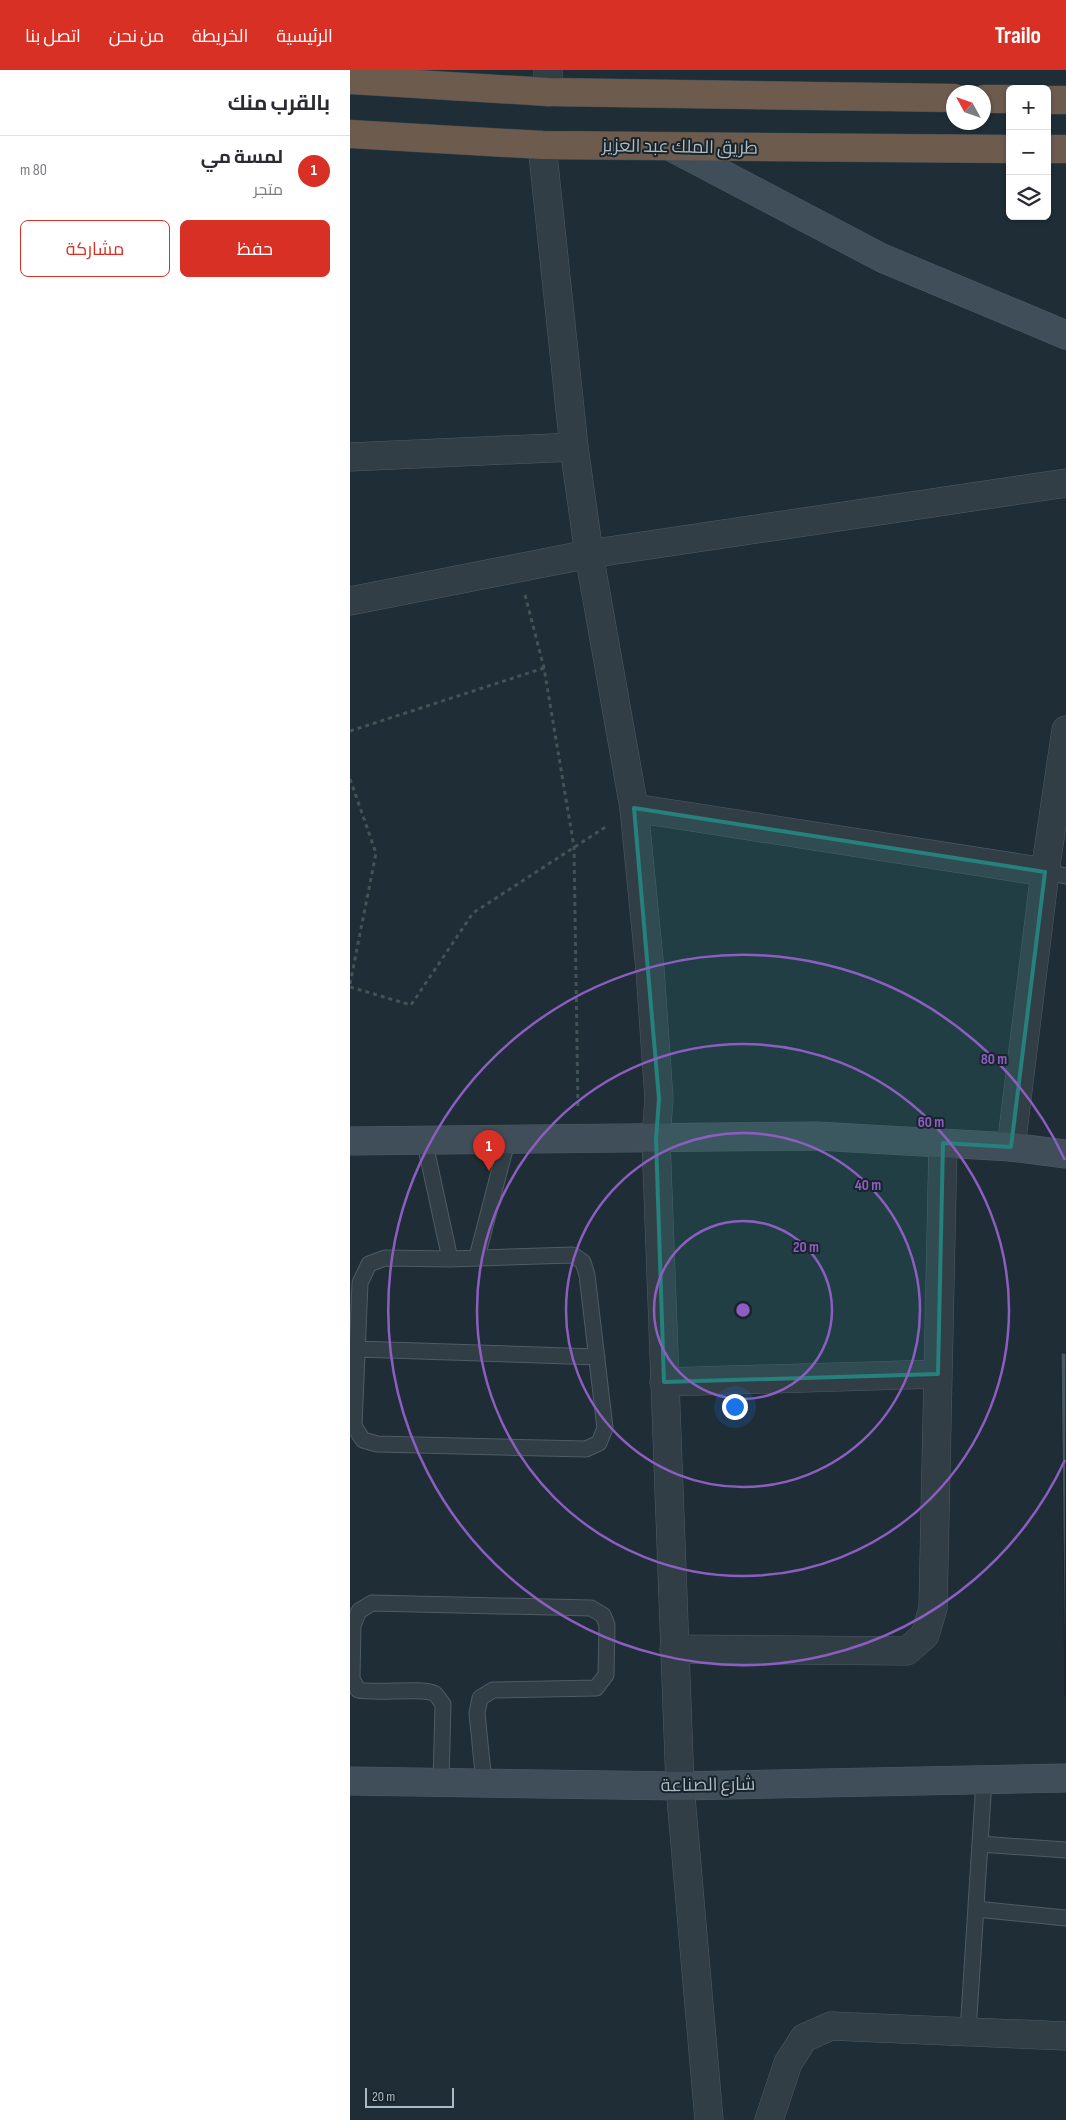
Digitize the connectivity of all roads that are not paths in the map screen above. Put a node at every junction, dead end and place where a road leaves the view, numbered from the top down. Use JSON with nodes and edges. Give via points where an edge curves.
{"nodes":[{"id":1,"x":350,"y":80,"type":"edge"},
{"id":2,"x":548,"y":81,"type":"edge"},
{"id":3,"x":946,"y":98,"type":"edge"},
{"id":4,"x":991,"y":99,"type":"edge"},
{"id":5,"x":1006,"y":99,"type":"edge"},
{"id":6,"x":1051,"y":100,"type":"edge"},
{"id":7,"x":1066,"y":100,"type":"edge"},
{"id":8,"x":350,"y":134,"type":"edge"},
{"id":9,"x":542,"y":145,"type":"junction"},
{"id":10,"x":671,"y":148,"type":"junction"},
{"id":11,"x":1006,"y":148,"type":"edge"},
{"id":12,"x":1051,"y":149,"type":"edge"},
{"id":13,"x":1066,"y":149,"type":"edge"},
{"id":14,"x":1066,"y":335,"type":"edge"},
{"id":15,"x":574,"y":447,"type":"junction"},
{"id":16,"x":350,"y":457,"type":"edge"},
{"id":17,"x":1066,"y":483,"type":"edge"},
{"id":18,"x":589,"y":554,"type":"junction"},
{"id":19,"x":350,"y":601,"type":"edge"},
{"id":20,"x":1066,"y":730,"type":"edge"},
{"id":21,"x":634,"y":808,"type":"junction"},
{"id":22,"x":1056,"y":874,"type":"edge"},
{"id":23,"x":508,"y":1138,"type":"junction"},
{"id":24,"x":424,"y":1139,"type":"junction"},
{"id":25,"x":656,"y":1139,"type":"junction"},
{"id":26,"x":350,"y":1141,"type":"edge"},
{"id":27,"x":943,"y":1143,"type":"junction"},
{"id":28,"x":1011,"y":1148,"type":"junction"},
{"id":29,"x":1066,"y":1154,"type":"edge"},
{"id":30,"x":477,"y":1257,"type":"junction"},
{"id":31,"x":450,"y":1259,"type":"junction"},
{"id":32,"x":357,"y":1350,"type":"junction"},
{"id":33,"x":597,"y":1357,"type":"junction"},
{"id":34,"x":938,"y":1374,"type":"junction"},
{"id":35,"x":664,"y":1382,"type":"junction"},
{"id":36,"x":674,"y":1649,"type":"junction"},
{"id":37,"x":1066,"y":1778,"type":"edge"},
{"id":38,"x":984,"y":1780,"type":"junction"},
{"id":39,"x":350,"y":1781,"type":"edge"},
{"id":40,"x":441,"y":1783,"type":"junction"},
{"id":41,"x":484,"y":1783,"type":"junction"},
{"id":42,"x":680,"y":1786,"type":"junction"},
{"id":43,"x":980,"y":1844,"type":"junction"},
{"id":44,"x":1066,"y":1850,"type":"edge"},
{"id":45,"x":976,"y":1909,"type":"junction"},
{"id":46,"x":1066,"y":1918,"type":"edge"},
{"id":47,"x":968,"y":2032,"type":"junction"},
{"id":48,"x":1066,"y":2036,"type":"edge"},
{"id":49,"x":709,"y":2120,"type":"edge"},
{"id":50,"x":769,"y":2120,"type":"edge"}],
"edges":[{"from":1,"to":2,"type":"highway"},
{"from":2,"to":3,"type":"highway"},
{"from":4,"to":5,"type":"highway"},
{"from":6,"to":7,"type":"highway"},
{"from":8,"to":9,"type":"highway","name":"طريق الملك عبد العزيز"},
{"from":9,"to":10,"type":"highway","name":"طريق الملك عبد العزيز"},
{"from":9,"to":15,"type":"street"},
{"from":10,"to":11,"type":"highway","name":"طريق الملك عبد العزيز"},
{"from":10,"to":14,"type":"street","via":[[882,258]]},
{"from":12,"to":13,"type":"highway"},
{"from":15,"to":16,"type":"street"},
{"from":15,"to":18,"type":"street"},
{"from":17,"to":18,"type":"street"},
{"from":18,"to":19,"type":"street"},
{"from":18,"to":21,"type":"street"},
{"from":20,"to":22,"type":"street"},
{"from":21,"to":22,"type":"street"},
{"from":21,"to":25,"type":"street","via":[[659,1099]]},
{"from":22,"to":28,"type":"street"},
{"from":23,"to":24,"type":"street"},
{"from":23,"to":25,"type":"street"},
{"from":23,"to":30,"type":"lane"},
{"from":24,"to":26,"type":"street"},
{"from":24,"to":31,"type":"lane"},
{"from":25,"to":27,"type":"street","via":[[817,1136]]},
{"from":25,"to":35,"type":"street"},
{"from":27,"to":28,"type":"street"},
{"from":27,"to":34,"type":"street"},
{"from":28,"to":29,"type":"street"},
{"from":30,"to":31,"type":"lane"},
{"from":30,"to":33,"type":"lane","via":[[573,1255],[583,1262]]},
{"from":31,"to":32,"type":"lane","via":[[386,1258],[369,1264],[360,1283]]},
{"from":32,"to":33,"type":"lane"},
{"from":32,"to":33,"type":"lane","via":[[354,1426],[363,1440],[378,1444],[586,1449],[599,1443],[605,1428]]},
{"from":34,"to":35,"type":"street"},
{"from":34,"to":36,"type":"street","via":[[933,1608],[924,1635],[907,1651]]},
{"from":35,"to":36,"type":"street"},
{"from":36,"to":42,"type":"street"},
{"from":37,"to":38,"type":"street","name":"شارع الصناعة"},
{"from":38,"to":42,"type":"street","name":"شارع الصناعة"},
{"from":38,"to":43,"type":"lane"},
{"from":39,"to":40,"type":"street","name":"شارع الصناعة"},
{"from":40,"to":41,"type":"street","name":"شارع الصناعة"},
{"from":40,"to":41,"type":"lane","via":[[443,1704],[434,1693],[422,1690],[372,1694],[358,1690],[352,1679],[353,1624],[359,1610],[372,1603],[591,1608],[602,1615],[607,1625],[606,1675],[596,1688],[492,1690],[480,1698],[477,1713]]},
{"from":41,"to":42,"type":"street","name":"شارع الصناعة"},
{"from":42,"to":49,"type":"street"},
{"from":43,"to":44,"type":"lane"},
{"from":43,"to":45,"type":"lane"},
{"from":45,"to":46,"type":"lane"},
{"from":45,"to":47,"type":"lane"},
{"from":47,"to":48,"type":"street"},
{"from":47,"to":50,"type":"street","via":[[831,2026],[804,2038],[788,2063]]}]}
